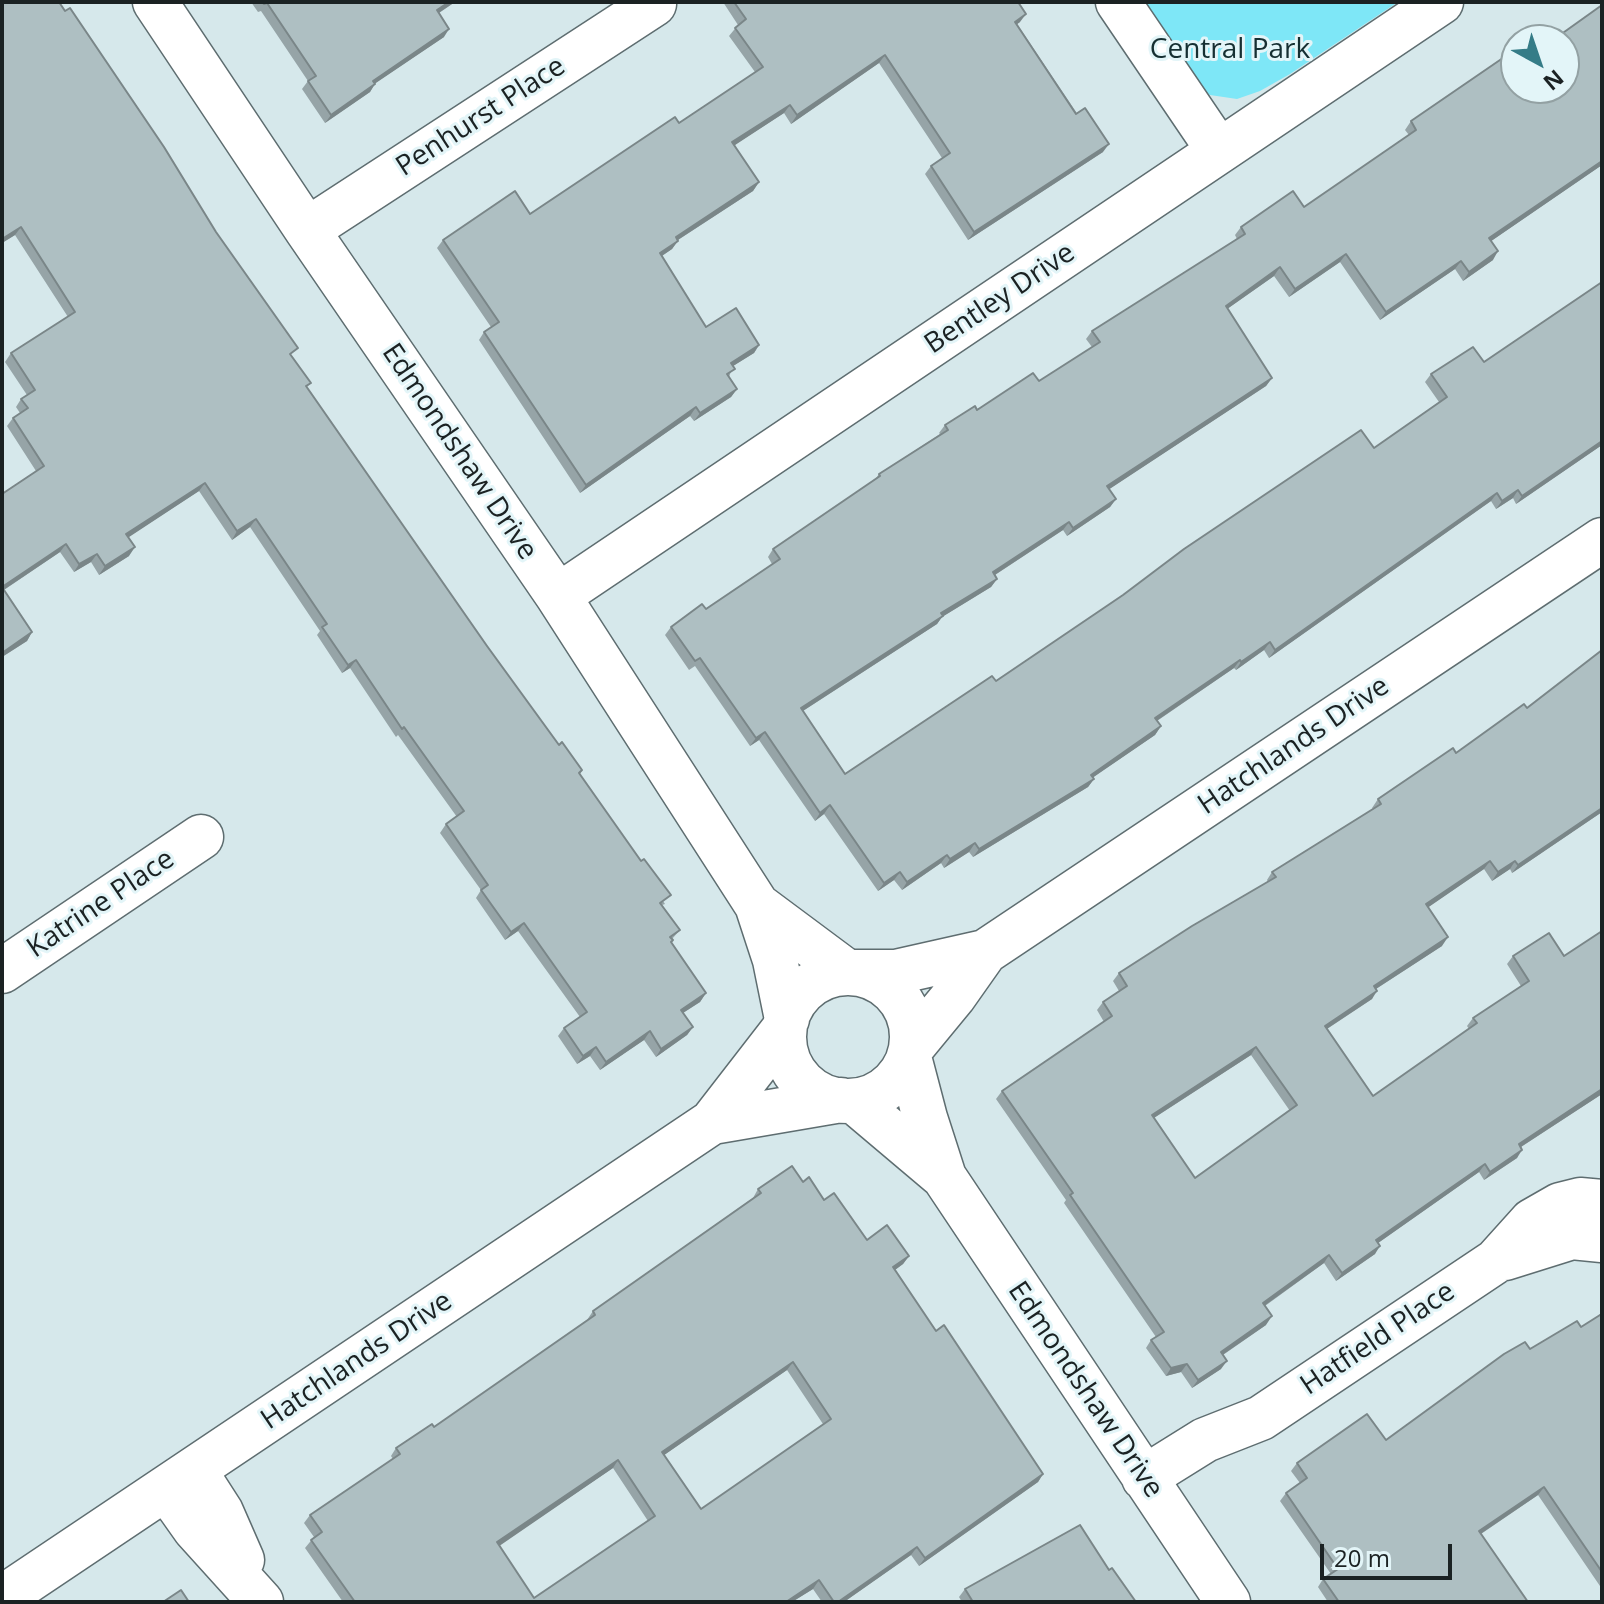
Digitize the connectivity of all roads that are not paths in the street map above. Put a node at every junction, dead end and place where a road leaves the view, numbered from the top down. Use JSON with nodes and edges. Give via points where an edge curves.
{"nodes":[{"id":1,"x":155,"y":2,"type":"edge"},
{"id":2,"x":1118,"y":2,"type":"edge"},
{"id":3,"x":1441,"y":2,"type":"edge"},
{"id":4,"x":654,"y":4,"type":"edge"},
{"id":5,"x":1219,"y":151,"type":"junction"},
{"id":6,"x":307,"y":230,"type":"junction"},
{"id":7,"x":1602,"y":540,"type":"edge"},
{"id":8,"x":558,"y":596,"type":"junction"},
{"id":9,"x":201,"y":837,"type":"dead end"},
{"id":10,"x":757,"y":905,"type":"junction"},
{"id":11,"x":985,"y":952,"type":"junction"},
{"id":12,"x":2,"y":971,"type":"edge"},
{"id":13,"x":851,"y":972,"type":"junction"},
{"id":14,"x":785,"y":1024,"type":"junction"},
{"id":15,"x":910,"y":1052,"type":"junction"},
{"id":16,"x":847,"y":1101,"type":"junction"},
{"id":17,"x":712,"y":1122,"type":"junction"},
{"id":18,"x":944,"y":1177,"type":"junction"},
{"id":19,"x":1602,"y":1202,"type":"edge"},
{"id":20,"x":1602,"y":1240,"type":"edge"},
{"id":21,"x":1496,"y":1261,"type":"junction"},
{"id":22,"x":180,"y":1479,"type":"junction"},
{"id":23,"x":1154,"y":1492,"type":"junction"},
{"id":24,"x":2,"y":1598,"type":"edge"},
{"id":25,"x":260,"y":1601,"type":"edge"},
{"id":26,"x":1228,"y":1602,"type":"edge"}],
"edges":[{"from":1,"to":6,"type":"street","name":"Edmondshaw Drive"},
{"from":2,"to":5,"type":"street"},
{"from":3,"to":5,"type":"street","name":"Bentley Drive"},
{"from":4,"to":6,"type":"street","name":"Penhurst Place"},
{"from":5,"to":8,"type":"street","name":"Bentley Drive"},
{"from":6,"to":8,"type":"street","name":"Edmondshaw Drive"},
{"from":7,"to":11,"type":"street","name":"Hatchlands Drive"},
{"from":8,"to":10,"type":"street","name":"Edmondshaw Drive"},
{"from":9,"to":12,"type":"street","name":"Katrine Place"},
{"from":10,"to":13,"type":"street","name":"Edmondshaw Drive"},
{"from":10,"to":14,"type":"street","name":"Edmondshaw Drive","via":[[775,960]]},
{"from":11,"to":13,"type":"street","name":"Hatchlands Drive","via":[[896,972]]},
{"from":11,"to":15,"type":"street","name":"Hatchlands Drive"},
{"from":13,"to":14,"type":"street","via":[[809,986],[795,1000]]},
{"from":13,"to":15,"type":"street","via":[[875,978],[905,1006],[912,1026]]},
{"from":14,"to":16,"type":"street","via":[[785,1049],[804,1084]]},
{"from":14,"to":17,"type":"street","name":"Hatchlands Drive"},
{"from":15,"to":16,"type":"street","via":[[888,1087]]},
{"from":15,"to":18,"type":"street","name":"Edmondshaw Drive"},
{"from":16,"to":17,"type":"street","name":"Hatchlands Drive"},
{"from":16,"to":18,"type":"street","name":"Edmondshaw Drive"},
{"from":17,"to":22,"type":"street","name":"Hatchlands Drive"},
{"from":18,"to":23,"type":"street","name":"Edmondshaw Drive"},
{"from":19,"to":21,"type":"street","name":"Hatfield Place","via":[[1560,1205],[1532,1221]]},
{"from":20,"to":21,"type":"street","name":"Hatfield Place","via":[[1572,1237]]},
{"from":21,"to":23,"type":"street","name":"Hatfield Place","via":[[1261,1418],[1220,1461]]},
{"from":22,"to":24,"type":"street","name":"Hatchlands Drive"},
{"from":22,"to":25,"type":"street","via":[[195,1529]]},
{"from":23,"to":26,"type":"street","name":"Edmondshaw Drive"}]}
